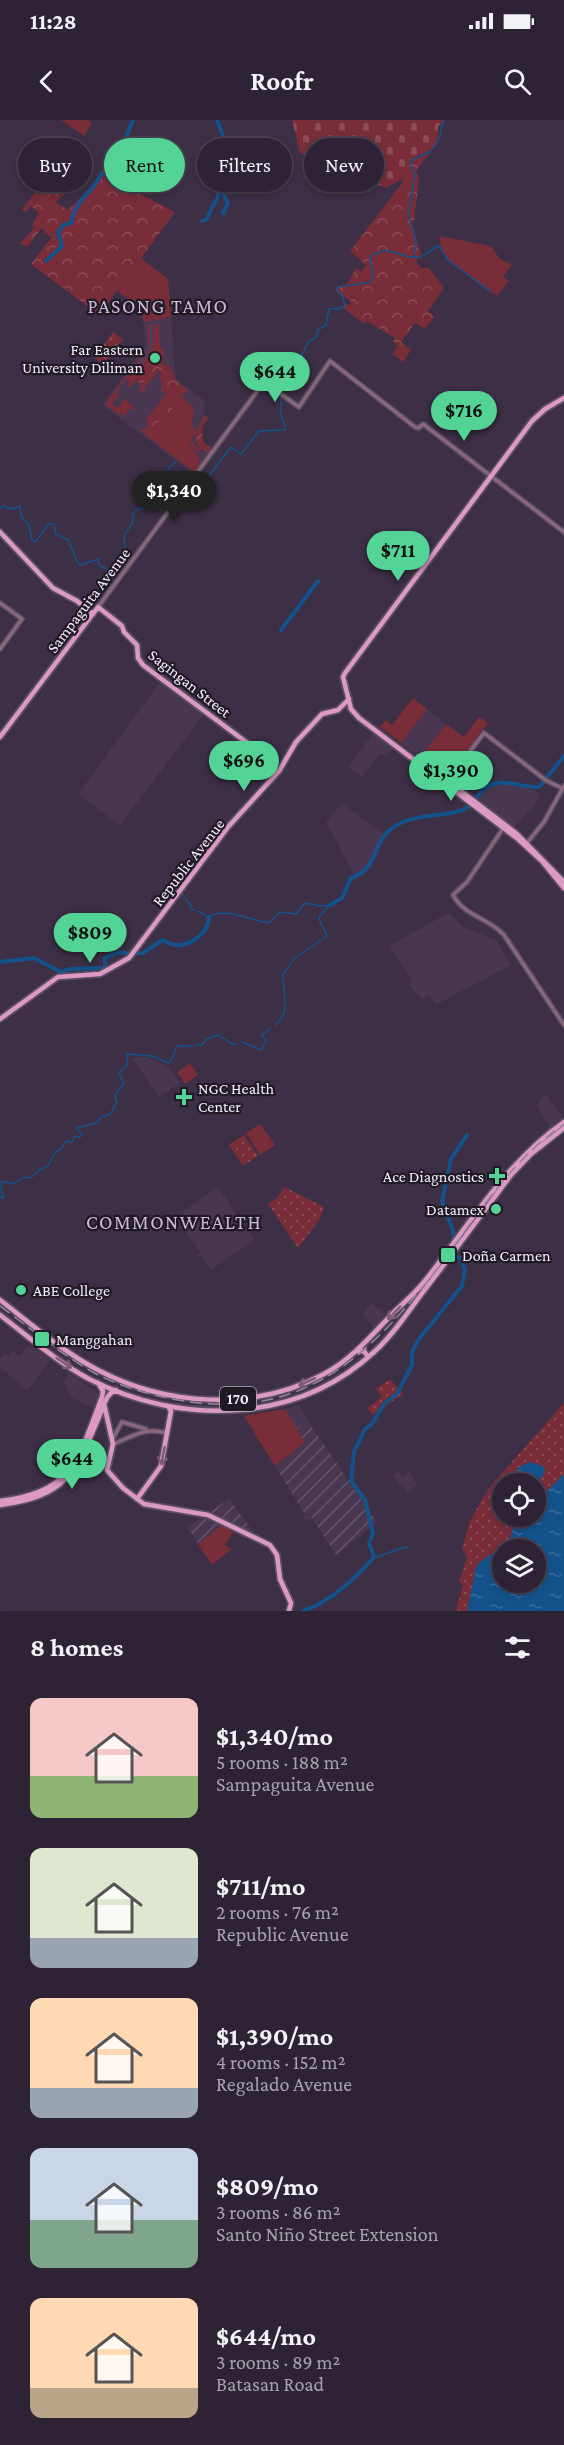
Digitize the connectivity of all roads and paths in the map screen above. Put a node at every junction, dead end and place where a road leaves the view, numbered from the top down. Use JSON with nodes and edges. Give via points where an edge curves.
{"nodes":[{"id":1,"x":564,"y":398,"type":"edge"},
{"id":2,"x":493,"y":477,"type":"junction"},
{"id":3,"x":0,"y":532,"type":"edge"},
{"id":4,"x":564,"y":532,"type":"edge"},
{"id":5,"x":0,"y":603,"type":"edge"},
{"id":6,"x":98,"y":607,"type":"junction"},
{"id":7,"x":93,"y":614,"type":"junction"},
{"id":8,"x":0,"y":649,"type":"edge"},
{"id":9,"x":349,"y":699,"type":"junction"},
{"id":10,"x":344,"y":704,"type":"junction"},
{"id":11,"x":351,"y":709,"type":"junction"},
{"id":12,"x":0,"y":737,"type":"edge"},
{"id":13,"x":277,"y":773,"type":"junction"},
{"id":14,"x":446,"y":782,"type":"junction"},
{"id":15,"x":563,"y":788,"type":"edge"},
{"id":16,"x":504,"y":826,"type":"junction"},
{"id":17,"x":526,"y":844,"type":"junction"},
{"id":18,"x":564,"y":882,"type":"edge"},
{"id":19,"x":564,"y":888,"type":"edge"},
{"id":20,"x":564,"y":1016,"type":"edge"},
{"id":21,"x":560,"y":1018,"type":"junction"},
{"id":22,"x":0,"y":1019,"type":"edge"},
{"id":23,"x":564,"y":1025,"type":"edge"},
{"id":24,"x":564,"y":1122,"type":"edge"},
{"id":25,"x":564,"y":1128,"type":"edge"},
{"id":26,"x":0,"y":1300,"type":"edge"},
{"id":27,"x":0,"y":1316,"type":"edge"},
{"id":28,"x":366,"y":1342,"type":"junction"},
{"id":29,"x":356,"y":1351,"type":"junction"},
{"id":30,"x":375,"y":1351,"type":"junction"},
{"id":31,"x":368,"y":1357,"type":"junction"},
{"id":32,"x":98,"y":1383,"type":"junction"},
{"id":33,"x":116,"y":1390,"type":"junction"},
{"id":34,"x":104,"y":1404,"type":"junction"},
{"id":35,"x":168,"y":1406,"type":"junction"},
{"id":36,"x":97,"y":1417,"type":"junction"},
{"id":37,"x":108,"y":1422,"type":"junction"},
{"id":38,"x":147,"y":1429,"type":"junction"},
{"id":39,"x":167,"y":1433,"type":"junction"},
{"id":40,"x":113,"y":1442,"type":"junction"},
{"id":41,"x":137,"y":1499,"type":"junction"},
{"id":42,"x":0,"y":1503,"type":"edge"},
{"id":43,"x":289,"y":1611,"type":"edge"}],
"edges":[{"from":1,"to":2,"type":"main road","via":[[535,418]]},
{"from":2,"to":4,"type":"street"},
{"from":2,"to":6,"type":"street","name":"Sampaguita Avenue","via":[[423,424],[418,428],[330,362],[299,406],[264,382]]},
{"from":2,"to":9,"type":"main road","via":[[345,673]]},
{"from":3,"to":7,"type":"main road","via":[[53,588],[77,600]]},
{"from":5,"to":8,"type":"street","via":[[22,619]]},
{"from":6,"to":7,"type":"main road","name":"Sampaguita Avenue"},
{"from":6,"to":13,"type":"main road","name":"Sagingan Street","via":[[122,626],[137,645],[143,665],[262,754]]},
{"from":7,"to":12,"type":"main road","name":"Sampaguita Avenue"},
{"from":9,"to":10,"type":"main road","name":"Republic Avenue"},
{"from":9,"to":11,"type":"main road"},
{"from":10,"to":11,"type":"main road"},
{"from":10,"to":13,"type":"main road","name":"Republic Avenue","via":[[320,716],[293,746]]},
{"from":11,"to":14,"type":"main road"},
{"from":13,"to":22,"type":"main road","name":"Republic Avenue","via":[[228,827],[132,954],[100,974],[57,977]]},
{"from":14,"to":15,"type":"street","via":[[484,733],[545,780]]},
{"from":14,"to":16,"type":"main road"},
{"from":15,"to":17,"type":"street"},
{"from":16,"to":17,"type":"main road"},
{"from":16,"to":21,"type":"street","via":[[467,882],[453,895],[464,909],[496,926],[504,935]]},
{"from":17,"to":18,"type":"main road"},
{"from":17,"to":19,"type":"main road"},
{"from":20,"to":21,"type":"street"},
{"from":21,"to":23,"type":"street"},
{"from":24,"to":28,"type":"main road","number":"170","one_way":true,"via":[[516,1162],[421,1285]]},
{"from":25,"to":30,"type":"main road","number":"170","via":[[511,1175]]},
{"from":29,"to":26,"type":"main road","number":"170","one_way":true,"via":[[326,1373],[289,1390],[237,1399],[194,1399],[150,1390],[100,1371]]},
{"from":27,"to":32,"type":"main road","number":"170","one_way":true},
{"from":28,"to":29,"type":"main road","number":"170"},
{"from":28,"to":30,"type":"main road","via":[[366,1350]]},
{"from":28,"to":30,"type":"main road","via":[[375,1342]]},
{"from":29,"to":31,"type":"main road","via":[[363,1350]]},
{"from":30,"to":31,"type":"main road","number":"170"},
{"from":31,"to":35,"type":"main road","number":"170","via":[[331,1384],[277,1404],[222,1411]]},
{"from":32,"to":33,"type":"main road","number":"170"},
{"from":32,"to":36,"type":"main road","via":[[103,1394]]},
{"from":33,"to":34,"type":"main road"},
{"from":33,"to":35,"type":"main road","number":"170"},
{"from":34,"to":36,"type":"main road"},
{"from":34,"to":37,"type":"main road"},
{"from":35,"to":39,"type":"main road","via":[[171,1411]]},
{"from":36,"to":37,"type":"main road"},
{"from":36,"to":42,"type":"main road","via":[[75,1462],[58,1482],[34,1495]]},
{"from":37,"to":40,"type":"main road"},
{"from":38,"to":39,"type":"street"},
{"from":38,"to":40,"type":"street","via":[[130,1439]]},
{"from":38,"to":40,"type":"street","via":[[122,1422]]},
{"from":39,"to":41,"type":"main road","one_way":true,"via":[[161,1466]]},
{"from":40,"to":41,"type":"main road","via":[[107,1470]]},
{"from":41,"to":43,"type":"main road","via":[[147,1505],[208,1515],[270,1545],[277,1555],[280,1579],[291,1603]]}]}
